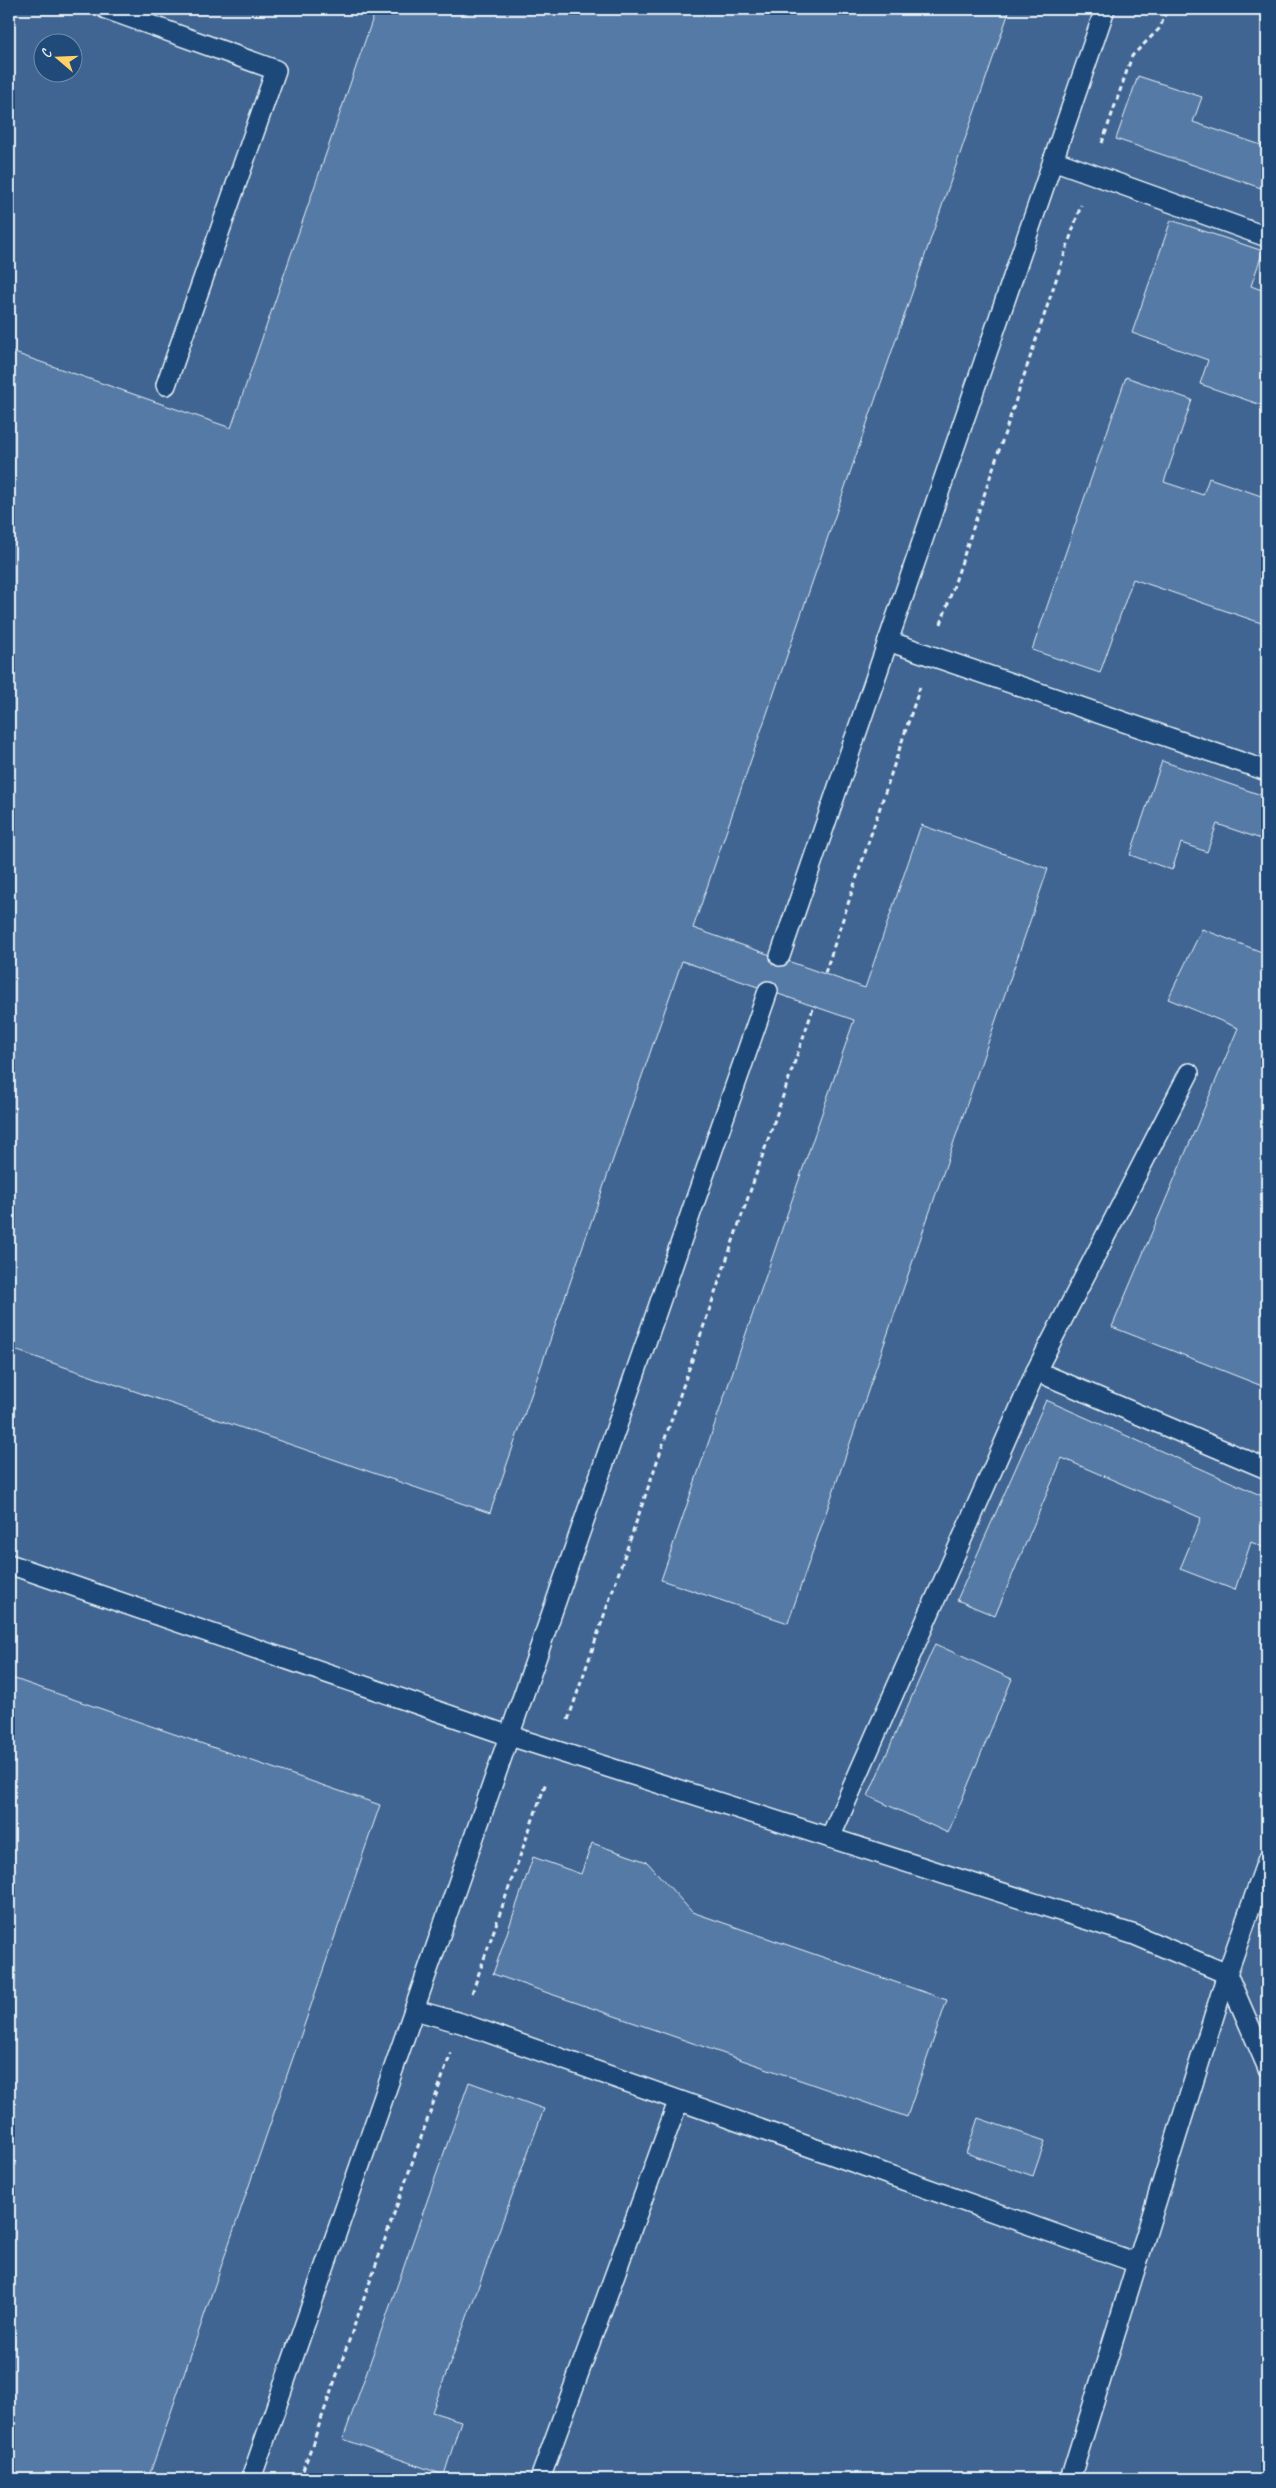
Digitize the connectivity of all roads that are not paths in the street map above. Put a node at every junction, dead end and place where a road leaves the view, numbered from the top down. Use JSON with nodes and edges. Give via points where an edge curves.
{"nodes":[{"id":1,"x":106,"y":9,"type":"edge"},
{"id":2,"x":1105,"y":9,"type":"edge"},
{"id":3,"x":1053,"y":160,"type":"junction"},
{"id":4,"x":1267,"y":237,"type":"edge"},
{"id":5,"x":166,"y":385,"type":"dead end"},
{"id":6,"x":888,"y":641,"type":"junction"},
{"id":7,"x":1267,"y":771,"type":"edge"},
{"id":8,"x":780,"y":956,"type":"dead end"},
{"id":9,"x":768,"y":991,"type":"dead end"},
{"id":10,"x":1189,"y":1073,"type":"dead end"},
{"id":11,"x":1036,"y":1371,"type":"junction"},
{"id":12,"x":1267,"y":1469,"type":"edge"},
{"id":13,"x":9,"y":1564,"type":"edge"},
{"id":14,"x":510,"y":1736,"type":"junction"},
{"id":15,"x":830,"y":1838,"type":"junction"},
{"id":16,"x":1267,"y":1861,"type":"edge"},
{"id":17,"x":1227,"y":1974,"type":"junction"},
{"id":18,"x":415,"y":2010,"type":"junction"},
{"id":19,"x":1267,"y":2066,"type":"edge"},
{"id":20,"x":678,"y":2102,"type":"junction"},
{"id":21,"x":1137,"y":2263,"type":"junction"},
{"id":22,"x":251,"y":2479,"type":"edge"},
{"id":23,"x":540,"y":2479,"type":"edge"},
{"id":24,"x":1070,"y":2479,"type":"edge"}],
"edges":[{"from":1,"to":5,"type":"lane","via":[[276,70]]},
{"from":2,"to":3,"type":"lane"},
{"from":3,"to":4,"type":"lane"},
{"from":3,"to":6,"type":"lane"},
{"from":6,"to":7,"type":"lane"},
{"from":6,"to":8,"type":"lane"},
{"from":9,"to":14,"type":"lane"},
{"from":10,"to":11,"type":"lane"},
{"from":11,"to":12,"type":"lane"},
{"from":11,"to":15,"type":"lane"},
{"from":13,"to":14,"type":"lane"},
{"from":14,"to":15,"type":"lane"},
{"from":14,"to":18,"type":"lane"},
{"from":15,"to":17,"type":"lane","via":[[1135,1934]]},
{"from":16,"to":17,"type":"lane"},
{"from":17,"to":19,"type":"lane"},
{"from":17,"to":21,"type":"lane"},
{"from":18,"to":20,"type":"lane","via":[[461,2023]]},
{"from":18,"to":22,"type":"lane"},
{"from":20,"to":21,"type":"lane"},
{"from":20,"to":23,"type":"lane"},
{"from":21,"to":24,"type":"lane"}]}
